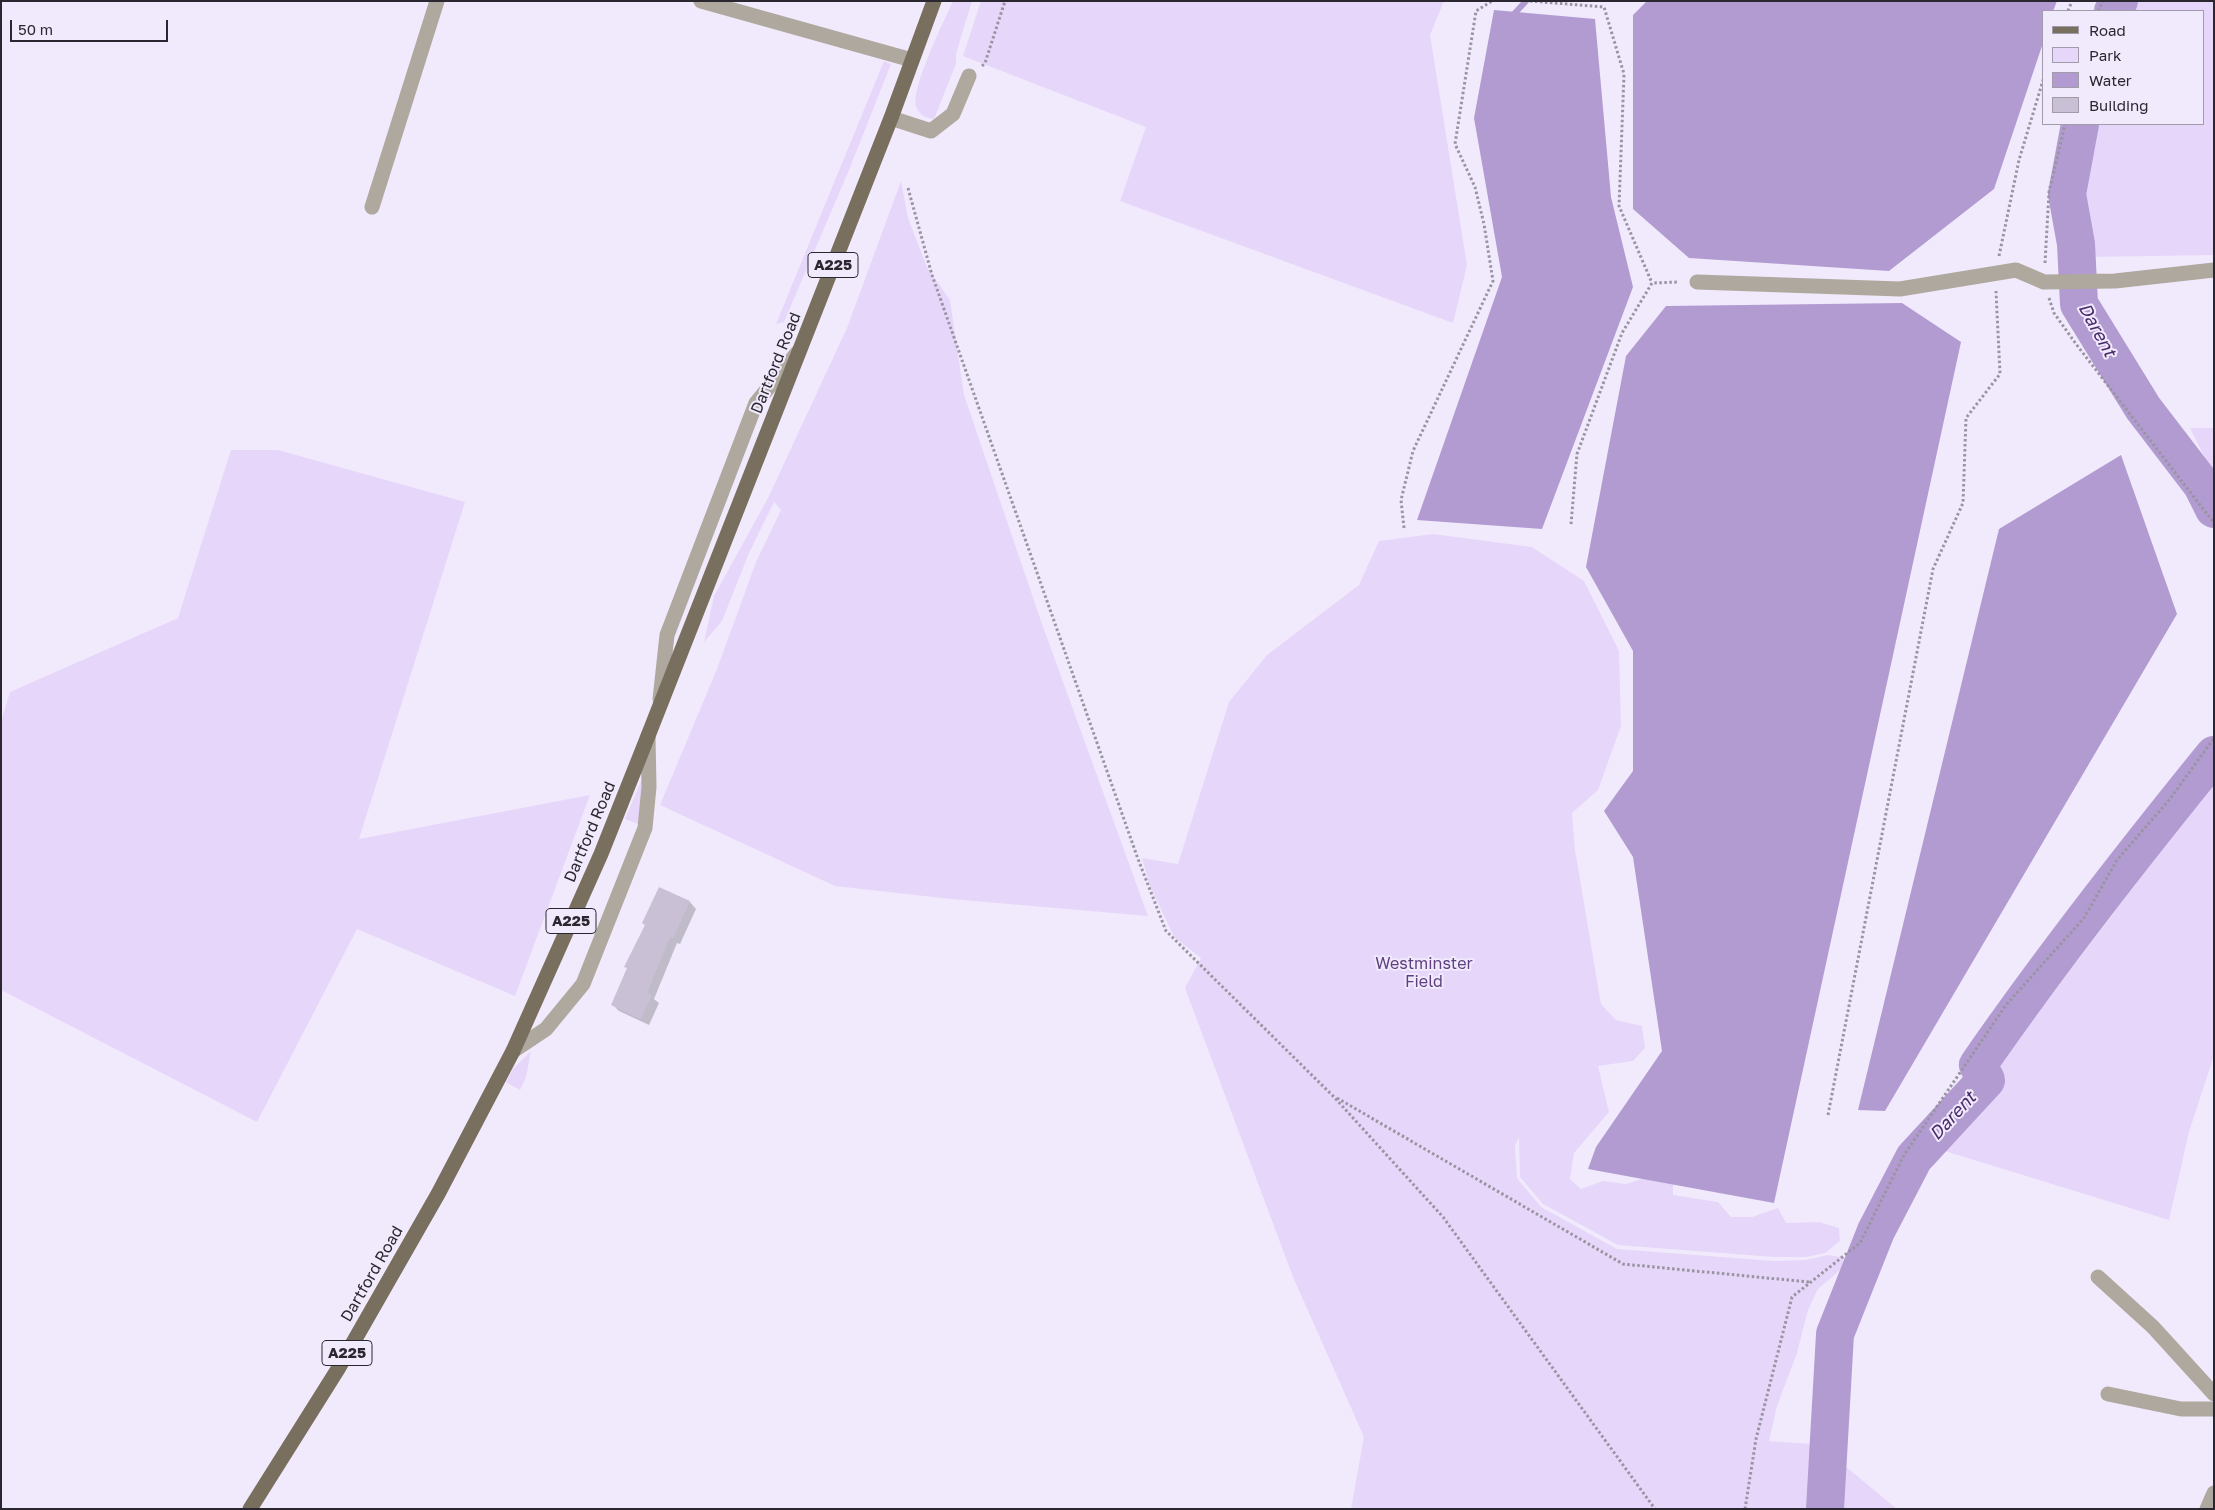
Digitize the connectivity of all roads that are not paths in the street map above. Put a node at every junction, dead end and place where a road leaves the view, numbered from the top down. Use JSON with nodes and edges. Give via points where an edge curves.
{"nodes":[{"id":1,"x":437,"y":1,"type":"edge"},
{"id":2,"x":701,"y":1,"type":"edge"},
{"id":3,"x":934,"y":1,"type":"edge"},
{"id":4,"x":912,"y":60,"type":"junction"},
{"id":5,"x":969,"y":76,"type":"road end"},
{"id":6,"x":890,"y":118,"type":"junction"},
{"id":7,"x":372,"y":207,"type":"dead end"},
{"id":8,"x":2214,"y":270,"type":"edge"},
{"id":9,"x":1698,"y":282,"type":"road end"},
{"id":10,"x":801,"y":348,"type":"junction"},
{"id":11,"x":659,"y":708,"type":"junction"},
{"id":12,"x":648,"y":736,"type":"junction"},
{"id":13,"x":513,"y":1051,"type":"junction"},
{"id":14,"x":2098,"y":1277,"type":"dead end"},
{"id":15,"x":2108,"y":1394,"type":"dead end"},
{"id":16,"x":2214,"y":1394,"type":"edge"},
{"id":17,"x":2214,"y":1409,"type":"edge"},
{"id":18,"x":2214,"y":1492,"type":"edge"},
{"id":19,"x":250,"y":1509,"type":"edge"},
{"id":20,"x":2207,"y":1509,"type":"edge"}],
"edges":[{"from":1,"to":7,"type":"street"},
{"from":2,"to":4,"type":"street"},
{"from":3,"to":4,"type":"main road","name":"Dartford Road","number":"A225"},
{"from":4,"to":6,"type":"main road","name":"Dartford Road","number":"A225"},
{"from":5,"to":6,"type":"street","via":[[953,114],[931,131]]},
{"from":6,"to":10,"type":"main road","name":"Dartford Road","number":"A225"},
{"from":8,"to":9,"type":"street","via":[[2114,281],[2048,281],[2016,270],[1900,289]]},
{"from":10,"to":11,"type":"main road","name":"Dartford Road","number":"A225"},
{"from":10,"to":11,"type":"street","via":[[756,403],[667,635]]},
{"from":11,"to":12,"type":"main road","name":"Dartford Road","number":"A225"},
{"from":12,"to":13,"type":"main road","name":"Dartford Road","number":"A225","via":[[601,854]]},
{"from":12,"to":13,"type":"street","name":"Dartford Road","via":[[649,787],[645,828],[583,984],[546,1029]]},
{"from":13,"to":19,"type":"main road","name":"Dartford Road","number":"A225","via":[[438,1194],[338,1369]]},
{"from":14,"to":16,"type":"street","via":[[2153,1326]]},
{"from":15,"to":17,"type":"street","via":[[2181,1409]]},
{"from":18,"to":20,"type":"street"}]}
